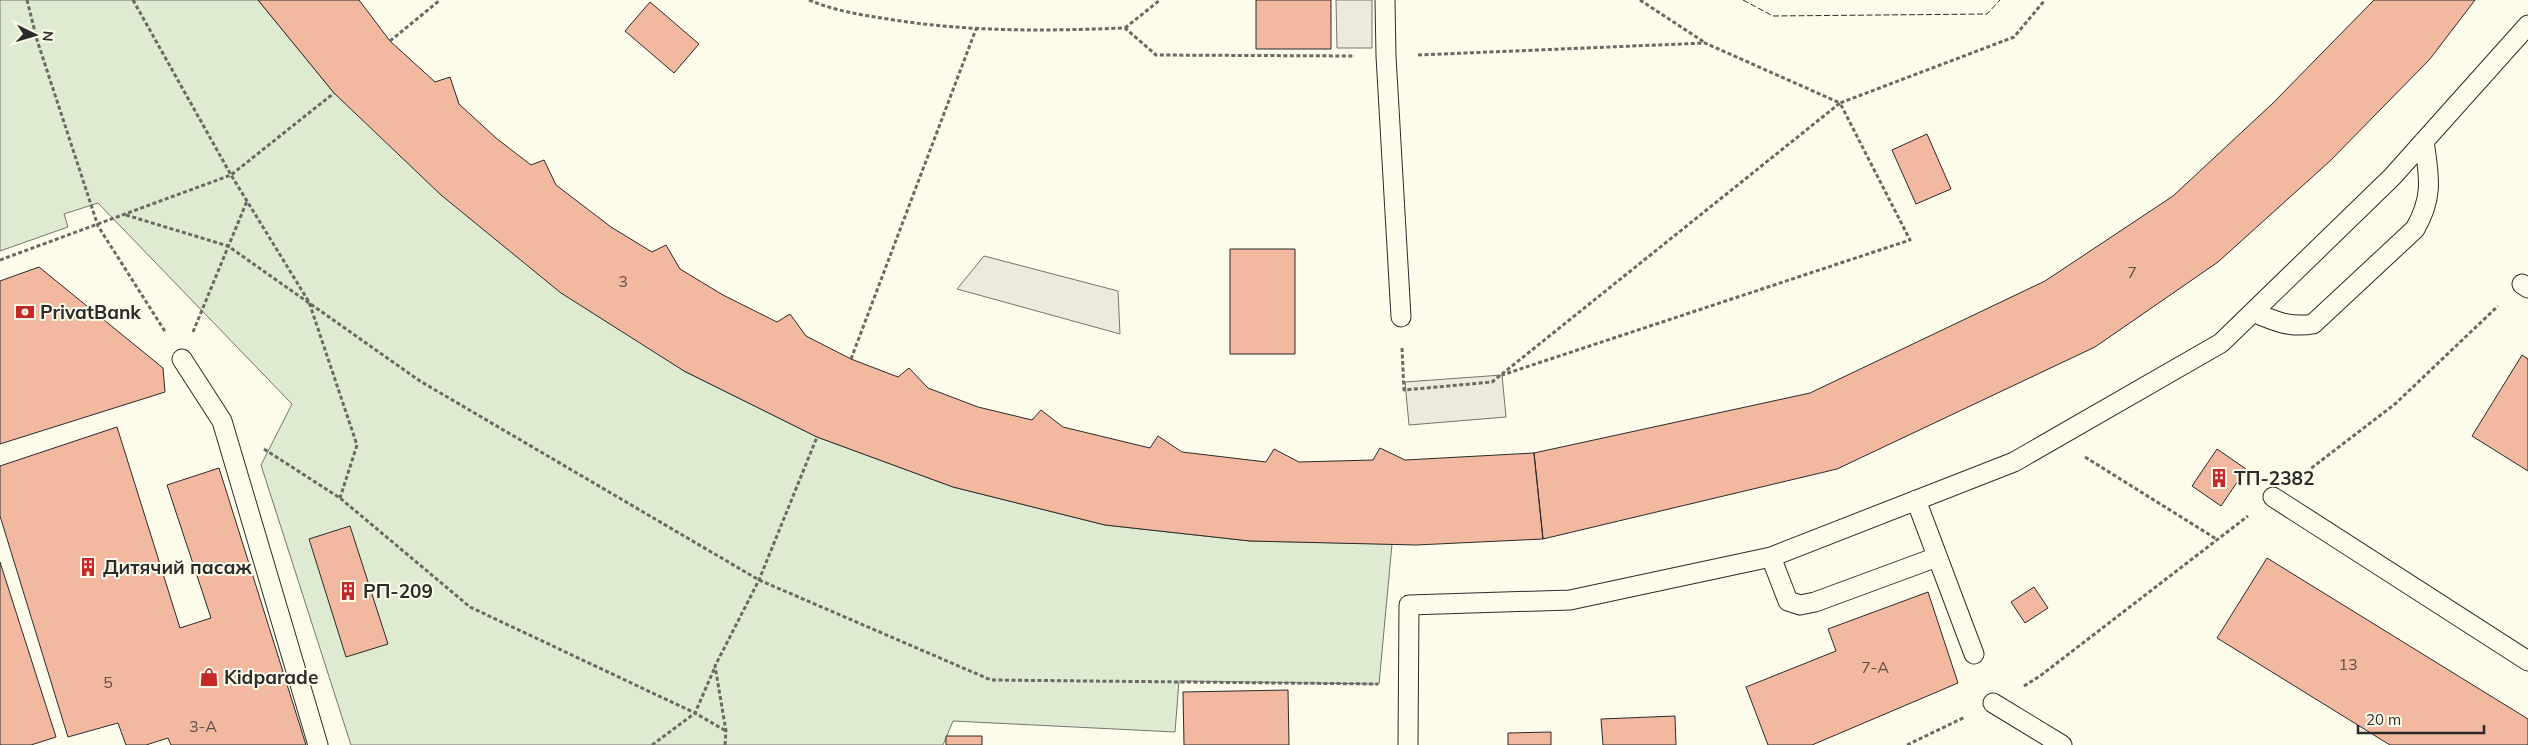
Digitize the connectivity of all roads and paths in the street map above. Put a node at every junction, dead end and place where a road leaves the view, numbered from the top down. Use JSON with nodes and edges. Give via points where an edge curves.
{"nodes":[{"id":1,"x":27,"y":0,"type":"edge"},
{"id":2,"x":133,"y":0,"type":"edge"},
{"id":3,"x":440,"y":0,"type":"edge"},
{"id":4,"x":809,"y":0,"type":"edge"},
{"id":5,"x":1160,"y":0,"type":"edge"},
{"id":6,"x":1385,"y":0,"type":"edge"},
{"id":7,"x":1640,"y":0,"type":"edge"},
{"id":8,"x":2045,"y":0,"type":"edge"},
{"id":9,"x":2528,"y":24,"type":"edge"},
{"id":10,"x":1125,"y":28,"type":"junction"},
{"id":11,"x":976,"y":29,"type":"junction"},
{"id":12,"x":390,"y":41,"type":"dead end"},
{"id":13,"x":1705,"y":43,"type":"junction"},
{"id":14,"x":1386,"y":56,"type":"junction"},
{"id":15,"x":334,"y":93,"type":"dead end"},
{"id":16,"x":1840,"y":103,"type":"junction"},
{"id":17,"x":2424,"y":141,"type":"junction"},
{"id":18,"x":231,"y":175,"type":"junction"},
{"id":19,"x":247,"y":200,"type":"junction"},
{"id":20,"x":126,"y":215,"type":"junction"},
{"id":21,"x":98,"y":226,"type":"junction"},
{"id":22,"x":228,"y":246,"type":"junction"},
{"id":23,"x":0,"y":260,"type":"edge"},
{"id":24,"x":2525,"y":286,"type":"edge"},
{"id":25,"x":309,"y":302,"type":"junction"},
{"id":26,"x":2253,"y":312,"type":"junction"},
{"id":27,"x":1401,"y":317,"type":"joint"},
{"id":28,"x":182,"y":359,"type":"junction"},
{"id":29,"x":851,"y":359,"type":"dead end"},
{"id":30,"x":1502,"y":375,"type":"junction"},
{"id":31,"x":222,"y":421,"type":"junction"},
{"id":32,"x":817,"y":437,"type":"dead end"},
{"id":33,"x":2054,"y":439,"type":"junction"},
{"id":34,"x":2273,"y":497,"type":"junction"},
{"id":35,"x":340,"y":498,"type":"junction"},
{"id":36,"x":1916,"y":500,"type":"junction"},
{"id":37,"x":2218,"y":540,"type":"junction"},
{"id":38,"x":1771,"y":557,"type":"junction"},
{"id":39,"x":1937,"y":557,"type":"junction"},
{"id":40,"x":759,"y":580,"type":"junction"},
{"id":41,"x":1974,"y":654,"type":"dead end"},
{"id":42,"x":2528,"y":661,"type":"edge"},
{"id":43,"x":716,"y":666,"type":"junction"},
{"id":44,"x":1409,"y":684,"type":"junction"},
{"id":45,"x":1993,"y":703,"type":"junction"},
{"id":46,"x":695,"y":713,"type":"junction"},
{"id":47,"x":726,"y":731,"type":"junction"},
{"id":48,"x":318,"y":745,"type":"edge"},
{"id":49,"x":652,"y":745,"type":"edge"},
{"id":50,"x":725,"y":745,"type":"edge"},
{"id":51,"x":1408,"y":745,"type":"edge"},
{"id":52,"x":1907,"y":745,"type":"edge"},
{"id":53,"x":2062,"y":745,"type":"edge"}],
"edges":[{"from":1,"to":21,"type":"path"},
{"from":2,"to":18,"type":"path"},
{"from":3,"to":12,"type":"path"},
{"from":4,"to":11,"type":"path","via":[[835,11],[946,28]]},
{"from":5,"to":10,"type":"path"},
{"from":6,"to":14,"type":"lane"},
{"from":7,"to":13,"type":"path"},
{"from":8,"to":16,"type":"path","via":[[2014,36]]},
{"from":9,"to":17,"type":"lane"},
{"from":10,"to":11,"type":"path"},
{"from":10,"to":14,"type":"path","via":[[1156,55]]},
{"from":11,"to":29,"type":"path"},
{"from":13,"to":14,"type":"path"},
{"from":13,"to":16,"type":"path"},
{"from":14,"to":27,"type":"lane"},
{"from":15,"to":18,"type":"path"},
{"from":16,"to":30,"type":"path"},
{"from":16,"to":30,"type":"path","via":[[1910,240]]},
{"from":17,"to":26,"type":"lane","via":[[2392,177]]},
{"from":17,"to":26,"type":"lane","via":[[2429,198],[2415,229],[2313,324],[2298,327],[2282,324]]},
{"from":18,"to":19,"type":"path"},
{"from":18,"to":20,"type":"path"},
{"from":19,"to":22,"type":"path"},
{"from":19,"to":25,"type":"path"},
{"from":20,"to":21,"type":"path"},
{"from":20,"to":22,"type":"path"},
{"from":21,"to":23,"type":"path"},
{"from":21,"to":28,"type":"path"},
{"from":22,"to":25,"type":"path"},
{"from":22,"to":28,"type":"path"},
{"from":24,"to":34,"type":"path","via":[[2395,404]]},
{"from":25,"to":35,"type":"path","via":[[357,445]]},
{"from":25,"to":40,"type":"path","via":[[420,381]]},
{"from":26,"to":33,"type":"lane","via":[[2221,343]]},
{"from":27,"to":30,"type":"path","via":[[1404,390],[1492,382]]},
{"from":28,"to":31,"type":"lane"},
{"from":31,"to":35,"type":"path"},
{"from":31,"to":48,"type":"lane"},
{"from":32,"to":40,"type":"path"},
{"from":33,"to":36,"type":"lane","via":[[2014,462]]},
{"from":33,"to":37,"type":"path"},
{"from":34,"to":37,"type":"path"},
{"from":34,"to":42,"type":"lane"},
{"from":35,"to":46,"type":"path","via":[[470,607]]},
{"from":36,"to":38,"type":"lane"},
{"from":36,"to":39,"type":"lane"},
{"from":37,"to":45,"type":"path","via":[[2040,676]]},
{"from":38,"to":39,"type":"lane","via":[[1788,601],[1800,605]]},
{"from":38,"to":44,"type":"lane","via":[[1570,600],[1410,605]]},
{"from":39,"to":41,"type":"lane"},
{"from":40,"to":43,"type":"path"},
{"from":40,"to":44,"type":"path","via":[[991,680]]},
{"from":43,"to":46,"type":"path"},
{"from":43,"to":47,"type":"path"},
{"from":44,"to":51,"type":"lane"},
{"from":45,"to":52,"type":"path"},
{"from":45,"to":53,"type":"lane"},
{"from":46,"to":47,"type":"path"},
{"from":46,"to":49,"type":"path"},
{"from":47,"to":50,"type":"path"}]}
